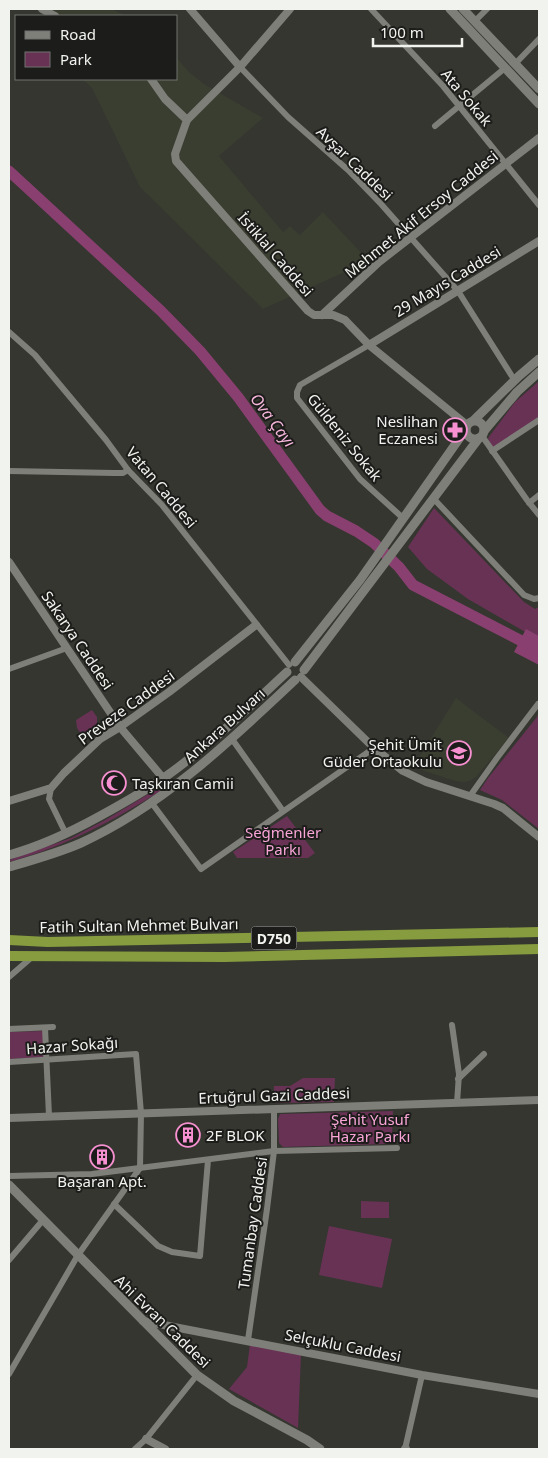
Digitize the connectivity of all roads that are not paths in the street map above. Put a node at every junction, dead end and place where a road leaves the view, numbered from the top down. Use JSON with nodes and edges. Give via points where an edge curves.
{"nodes":[{"id":1,"x":42,"y":9,"type":"edge"},
{"id":2,"x":190,"y":9,"type":"edge"},
{"id":3,"x":290,"y":9,"type":"edge"},
{"id":4,"x":373,"y":9,"type":"edge"},
{"id":5,"x":450,"y":9,"type":"edge"},
{"id":6,"x":463,"y":9,"type":"edge"},
{"id":7,"x":487,"y":9,"type":"edge"},
{"id":8,"x":53,"y":15,"type":"edge"},
{"id":9,"x":475,"y":22,"type":"junction"},
{"id":10,"x":539,"y":39,"type":"edge"},
{"id":11,"x":515,"y":64,"type":"junction"},
{"id":12,"x":240,"y":67,"type":"junction"},
{"id":13,"x":505,"y":68,"type":"junction"},
{"id":14,"x":152,"y":80,"type":"edge"},
{"id":15,"x":539,"y":89,"type":"edge"},
{"id":16,"x":539,"y":104,"type":"edge"},
{"id":17,"x":460,"y":105,"type":"junction"},
{"id":18,"x":187,"y":120,"type":"junction"},
{"id":19,"x":435,"y":126,"type":"dead end"},
{"id":20,"x":539,"y":138,"type":"edge"},
{"id":21,"x":505,"y":163,"type":"junction"},
{"id":22,"x":539,"y":205,"type":"edge"},
{"id":23,"x":410,"y":237,"type":"junction"},
{"id":24,"x":539,"y":241,"type":"edge"},
{"id":25,"x":458,"y":292,"type":"junction"},
{"id":26,"x":321,"y":315,"type":"junction"},
{"id":27,"x":9,"y":332,"type":"edge"},
{"id":28,"x":370,"y":345,"type":"junction"},
{"id":29,"x":539,"y":359,"type":"edge"},
{"id":30,"x":539,"y":372,"type":"edge"},
{"id":31,"x":514,"y":381,"type":"junction"},
{"id":32,"x":539,"y":420,"type":"edge"},
{"id":33,"x":469,"y":425,"type":"junction"},
{"id":34,"x":482,"y":435,"type":"junction"},
{"id":35,"x":492,"y":451,"type":"junction"},
{"id":36,"x":128,"y":470,"type":"junction"},
{"id":37,"x":9,"y":471,"type":"edge"},
{"id":38,"x":539,"y":494,"type":"edge"},
{"id":39,"x":433,"y":498,"type":"junction"},
{"id":40,"x":529,"y":502,"type":"junction"},
{"id":41,"x":539,"y":514,"type":"edge"},
{"id":42,"x":404,"y":519,"type":"junction"},
{"id":43,"x":9,"y":562,"type":"edge"},
{"id":44,"x":539,"y":598,"type":"edge"},
{"id":45,"x":256,"y":625,"type":"junction"},
{"id":46,"x":67,"y":648,"type":"junction"},
{"id":47,"x":290,"y":666,"type":"junction"},
{"id":48,"x":9,"y":669,"type":"edge"},
{"id":49,"x":300,"y":675,"type":"junction"},
{"id":50,"x":538,"y":704,"type":"edge"},
{"id":51,"x":120,"y":727,"type":"junction"},
{"id":52,"x":225,"y":728,"type":"junction"},
{"id":53,"x":232,"y":739,"type":"junction"},
{"id":54,"x":374,"y":748,"type":"junction"},
{"id":55,"x":163,"y":778,"type":"junction"},
{"id":56,"x":51,"y":788,"type":"junction"},
{"id":57,"x":171,"y":789,"type":"junction"},
{"id":58,"x":470,"y":796,"type":"junction"},
{"id":59,"x":9,"y":801,"type":"edge"},
{"id":60,"x":151,"y":802,"type":"junction"},
{"id":61,"x":283,"y":811,"type":"junction"},
{"id":62,"x":66,"y":834,"type":"junction"},
{"id":63,"x":539,"y":836,"type":"edge"},
{"id":64,"x":9,"y":855,"type":"edge"},
{"id":65,"x":9,"y":867,"type":"edge"},
{"id":66,"x":539,"y":932,"type":"edge"},
{"id":67,"x":9,"y":940,"type":"edge"},
{"id":68,"x":539,"y":949,"type":"edge"},
{"id":69,"x":9,"y":956,"type":"edge"},
{"id":70,"x":32,"y":957,"type":"junction"},
{"id":71,"x":9,"y":977,"type":"edge"},
{"id":72,"x":452,"y":1025,"type":"dead end"},
{"id":73,"x":9,"y":1029,"type":"edge"},
{"id":74,"x":484,"y":1054,"type":"dead end"},
{"id":75,"x":46,"y":1059,"type":"junction"},
{"id":76,"x":9,"y":1062,"type":"edge"},
{"id":77,"x":458,"y":1079,"type":"junction"},
{"id":78,"x":539,"y":1100,"type":"edge"},
{"id":79,"x":457,"y":1103,"type":"junction"},
{"id":80,"x":274,"y":1109,"type":"junction"},
{"id":81,"x":141,"y":1113,"type":"junction"},
{"id":82,"x":49,"y":1116,"type":"junction"},
{"id":83,"x":9,"y":1118,"type":"edge"},
{"id":84,"x":397,"y":1148,"type":"dead end"},
{"id":85,"x":274,"y":1151,"type":"junction"},
{"id":86,"x":208,"y":1160,"type":"junction"},
{"id":87,"x":140,"y":1168,"type":"junction"},
{"id":88,"x":9,"y":1176,"type":"edge"},
{"id":89,"x":10,"y":1187,"type":"edge"},
{"id":90,"x":114,"y":1204,"type":"junction"},
{"id":91,"x":43,"y":1220,"type":"junction"},
{"id":92,"x":78,"y":1255,"type":"junction"},
{"id":93,"x":9,"y":1260,"type":"edge"},
{"id":94,"x":142,"y":1321,"type":"junction"},
{"id":95,"x":248,"y":1340,"type":"junction"},
{"id":96,"x":9,"y":1374,"type":"edge"},
{"id":97,"x":197,"y":1375,"type":"junction"},
{"id":98,"x":422,"y":1375,"type":"junction"},
{"id":99,"x":539,"y":1394,"type":"edge"},
{"id":100,"x":146,"y":1439,"type":"junction"},
{"id":101,"x":316,"y":1448,"type":"edge"},
{"id":102,"x":135,"y":1449,"type":"edge"},
{"id":103,"x":165,"y":1449,"type":"edge"},
{"id":104,"x":406,"y":1449,"type":"edge"}],
"edges":[{"from":1,"to":8,"type":"street"},
{"from":2,"to":12,"type":"street"},
{"from":3,"to":12,"type":"street"},
{"from":4,"to":17,"type":"street","name":"Ata Sokak"},
{"from":5,"to":13,"type":"main road"},
{"from":6,"to":9,"type":"main road"},
{"from":7,"to":9,"type":"street"},
{"from":9,"to":11,"type":"main road"},
{"from":10,"to":11,"type":"street"},
{"from":11,"to":15,"type":"main road"},
{"from":12,"to":18,"type":"street"},
{"from":12,"to":23,"type":"street","name":"Avşar Caddesi","via":[[288,117],[354,176]]},
{"from":13,"to":16,"type":"main road"},
{"from":13,"to":17,"type":"street"},
{"from":14,"to":18,"type":"street","via":[[165,99]]},
{"from":17,"to":19,"type":"street"},
{"from":17,"to":21,"type":"street","name":"Ata Sokak"},
{"from":18,"to":26,"type":"street","name":"İstiklal Caddesi","via":[[175,154],[176,162],[308,310],[314,315]]},
{"from":20,"to":21,"type":"street","name":"Mehmet Akif Ersoy Caddesi"},
{"from":21,"to":22,"type":"street","name":"Ata Sokak"},
{"from":21,"to":23,"type":"street","name":"Mehmet Akif Ersoy Caddesi"},
{"from":23,"to":25,"type":"street","name":"Avşar Caddesi"},
{"from":23,"to":26,"type":"street","name":"Mehmet Akif Ersoy Caddesi"},
{"from":24,"to":25,"type":"street","name":"29 Mayıs Caddesi"},
{"from":25,"to":28,"type":"street","name":"29 Mayıs Caddesi"},
{"from":25,"to":31,"type":"street","name":"Avşar Caddesi"},
{"from":26,"to":28,"type":"street","name":"İstiklal Caddesi","via":[[338,316]]},
{"from":27,"to":36,"type":"street","name":"Vatan Caddesi","via":[[35,355]]},
{"from":28,"to":33,"type":"street","name":"İstiklal Caddesi"},
{"from":28,"to":42,"type":"street","name":"Güldeniz Sokak","via":[[302,383],[297,398],[360,479]]},
{"from":29,"to":31,"type":"main road","name":"Ankara Bulvarı"},
{"from":30,"to":34,"type":"main road","via":[[517,392]]},
{"from":31,"to":33,"type":"main road","name":"Ankara Bulvarı"},
{"from":32,"to":35,"type":"street"},
{"from":33,"to":34,"type":"main road","via":[[470,437]]},
{"from":33,"to":34,"type":"main road","via":[[482,423]]},
{"from":33,"to":42,"type":"main road","name":"Ankara Bulvarı"},
{"from":34,"to":35,"type":"street"},
{"from":34,"to":39,"type":"main road"},
{"from":35,"to":40,"type":"street"},
{"from":36,"to":37,"type":"street","via":[[123,473]]},
{"from":36,"to":45,"type":"street","name":"Vatan Caddesi","via":[[162,505]]},
{"from":38,"to":40,"type":"street"},
{"from":39,"to":44,"type":"street","via":[[524,595]]},
{"from":39,"to":49,"type":"main road","name":"Ankara Bulvarı"},
{"from":40,"to":41,"type":"street"},
{"from":42,"to":47,"type":"main road","name":"Ankara Bulvarı","via":[[360,580]]},
{"from":43,"to":46,"type":"street","name":"Sakarya Caddesi"},
{"from":45,"to":47,"type":"street","name":"Vatan Caddesi"},
{"from":45,"to":51,"type":"street","name":"Preveze Caddesi"},
{"from":46,"to":48,"type":"street"},
{"from":46,"to":51,"type":"street","name":"Sakarya Caddesi"},
{"from":47,"to":49,"type":"main road","via":[[300,664]]},
{"from":47,"to":49,"type":"main road","via":[[290,678]]},
{"from":47,"to":52,"type":"main road","name":"Ankara Bulvarı"},
{"from":49,"to":53,"type":"main road","name":"Ankara Bulvarı"},
{"from":49,"to":54,"type":"street"},
{"from":50,"to":58,"type":"street"},
{"from":51,"to":55,"type":"street","name":"Sakarya Caddesi"},
{"from":51,"to":56,"type":"street","name":"Preveze Caddesi","via":[[92,745]]},
{"from":52,"to":53,"type":"main road"},
{"from":52,"to":55,"type":"main road","name":"Ankara Bulvarı"},
{"from":53,"to":57,"type":"main road","name":"Ankara Bulvarı"},
{"from":53,"to":61,"type":"street"},
{"from":54,"to":58,"type":"street","via":[[413,776]]},
{"from":54,"to":61,"type":"street"},
{"from":55,"to":57,"type":"main road"},
{"from":55,"to":62,"type":"main road","name":"Ankara Bulvarı"},
{"from":56,"to":59,"type":"street"},
{"from":56,"to":62,"type":"street","via":[[49,799]]},
{"from":57,"to":60,"type":"main road","name":"Ankara Bulvarı"},
{"from":58,"to":63,"type":"street","via":[[503,808]]},
{"from":60,"to":61,"type":"street","via":[[201,869]]},
{"from":60,"to":65,"type":"main road","name":"Ankara Bulvarı","via":[[79,844]]},
{"from":62,"to":64,"type":"main road","name":"Ankara Bulvarı"},
{"from":66,"to":67,"type":"highway","name":"Fatih Sultan Mehmet Bulvarı","number":"D750","via":[[58,942]]},
{"from":68,"to":70,"type":"highway","name":"Fatih Sultan Mehmet Bulvarı","number":"D750","via":[[224,957]]},
{"from":69,"to":70,"type":"highway","name":"Fatih Sultan Mehmet Bulvarı","number":"D750"},
{"from":70,"to":71,"type":"street"},
{"from":72,"to":77,"type":"street"},
{"from":73,"to":75,"type":"street","via":[[49,1028]]},
{"from":74,"to":77,"type":"street"},
{"from":75,"to":76,"type":"street","name":"Hazar Sokağı"},
{"from":75,"to":81,"type":"street","name":"Hazar Sokağı","via":[[136,1054]]},
{"from":75,"to":82,"type":"street"},
{"from":77,"to":79,"type":"street"},
{"from":78,"to":79,"type":"street","name":"Ertuğrul Gazi Caddesi"},
{"from":79,"to":80,"type":"street","name":"Ertuğrul Gazi Caddesi"},
{"from":80,"to":81,"type":"street","name":"Ertuğrul Gazi Caddesi"},
{"from":80,"to":85,"type":"street","name":"Tumanbay Caddesi"},
{"from":81,"to":82,"type":"street","name":"Ertuğrul Gazi Caddesi"},
{"from":81,"to":87,"type":"street"},
{"from":82,"to":83,"type":"street","name":"Ertuğrul Gazi Caddesi"},
{"from":84,"to":85,"type":"street"},
{"from":85,"to":86,"type":"street"},
{"from":85,"to":95,"type":"street","name":"Tumanbay Caddesi"},
{"from":86,"to":87,"type":"street"},
{"from":86,"to":90,"type":"street","via":[[200,1256],[172,1252],[158,1246]]},
{"from":87,"to":88,"type":"street","via":[[92,1174]]},
{"from":87,"to":90,"type":"street"},
{"from":89,"to":91,"type":"main road","name":"Ahi Evran Caddesi"},
{"from":90,"to":92,"type":"street"},
{"from":91,"to":92,"type":"main road","name":"Ahi Evran Caddesi"},
{"from":91,"to":93,"type":"street"},
{"from":92,"to":94,"type":"main road","name":"Ahi Evran Caddesi"},
{"from":92,"to":96,"type":"street"},
{"from":94,"to":95,"type":"street","name":"Selçuklu Caddesi"},
{"from":94,"to":97,"type":"main road","name":"Ahi Evran Caddesi"},
{"from":95,"to":98,"type":"street","name":"Selçuklu Caddesi"},
{"from":97,"to":100,"type":"street"},
{"from":97,"to":101,"type":"main road","name":"Ahi Evran Caddesi"},
{"from":98,"to":99,"type":"street","name":"Selçuklu Caddesi"},
{"from":98,"to":104,"type":"street"},
{"from":100,"to":102,"type":"street"},
{"from":100,"to":103,"type":"street"}]}
